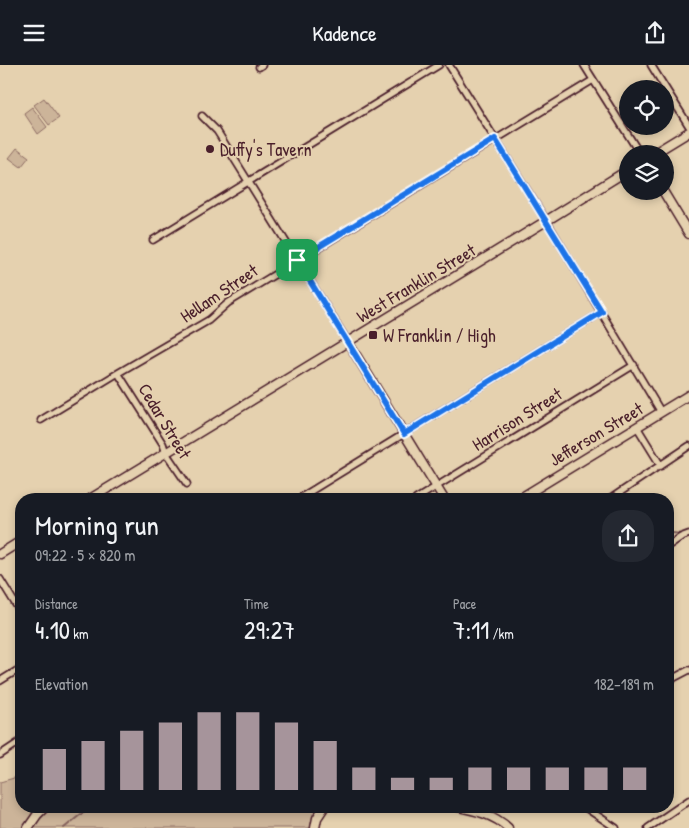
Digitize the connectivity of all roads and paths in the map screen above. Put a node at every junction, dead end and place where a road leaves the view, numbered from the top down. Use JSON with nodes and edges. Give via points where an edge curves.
{"nodes":[{"id":1,"x":438,"y":65,"type":"edge"},
{"id":2,"x":449,"y":65,"type":"edge"},
{"id":3,"x":584,"y":65,"type":"edge"},
{"id":4,"x":652,"y":65,"type":"edge"},
{"id":5,"x":593,"y":80,"type":"junction"},
{"id":6,"x":202,"y":116,"type":"dead end"},
{"id":7,"x":689,"y":126,"type":"edge"},
{"id":8,"x":689,"y":132,"type":"edge"},
{"id":9,"x":495,"y":139,"type":"junction"},
{"id":10,"x":634,"y":145,"type":"edge"},
{"id":11,"x":668,"y":145,"type":"edge"},
{"id":12,"x":619,"y":176,"type":"edge"},
{"id":13,"x":248,"y":182,"type":"junction"},
{"id":14,"x":668,"y":200,"type":"edge"},
{"id":15,"x":546,"y":221,"type":"junction"},
{"id":16,"x":689,"y":234,"type":"edge"},
{"id":17,"x":153,"y":240,"type":"dead end"},
{"id":18,"x":297,"y":260,"type":"junction"},
{"id":19,"x":602,"y":312,"type":"junction"},
{"id":20,"x":348,"y":342,"type":"junction"},
{"id":21,"x":634,"y":365,"type":"junction"},
{"id":22,"x":118,"y":373,"type":"junction"},
{"id":23,"x":689,"y":395,"type":"edge"},
{"id":24,"x":661,"y":412,"type":"junction"},
{"id":25,"x":41,"y":420,"type":"dead end"},
{"id":26,"x":637,"y":427,"type":"junction"},
{"id":27,"x":404,"y":434,"type":"junction"},
{"id":28,"x":689,"y":447,"type":"edge"},
{"id":29,"x":166,"y":453,"type":"junction"},
{"id":30,"x":661,"y":465,"type":"junction"},
{"id":31,"x":187,"y":485,"type":"dead end"},
{"id":32,"x":436,"y":486,"type":"junction"},
{"id":33,"x":100,"y":493,"type":"edge"},
{"id":34,"x":308,"y":493,"type":"edge"},
{"id":35,"x":425,"y":493,"type":"edge"},
{"id":36,"x":440,"y":493,"type":"edge"},
{"id":37,"x":529,"y":493,"type":"edge"},
{"id":38,"x":619,"y":493,"type":"edge"},
{"id":39,"x":689,"y":534,"type":"edge"},
{"id":40,"x":674,"y":542,"type":"edge"},
{"id":41,"x":15,"y":545,"type":"edge"},
{"id":42,"x":0,"y":554,"type":"edge"},
{"id":43,"x":0,"y":579,"type":"edge"},
{"id":44,"x":15,"y":603,"type":"edge"},
{"id":45,"x":689,"y":670,"type":"edge"},
{"id":46,"x":15,"y":672,"type":"edge"},
{"id":47,"x":674,"y":678,"type":"edge"},
{"id":48,"x":0,"y":681,"type":"edge"},
{"id":49,"x":15,"y":745,"type":"edge"},
{"id":50,"x":0,"y":755,"type":"edge"},
{"id":51,"x":689,"y":800,"type":"edge"},
{"id":52,"x":674,"y":810,"type":"edge"},
{"id":53,"x":39,"y":813,"type":"edge"},
{"id":54,"x":320,"y":813,"type":"edge"},
{"id":55,"x":481,"y":813,"type":"edge"},
{"id":56,"x":594,"y":813,"type":"edge"},
{"id":57,"x":670,"y":813,"type":"edge"},
{"id":58,"x":28,"y":828,"type":"edge"},
{"id":59,"x":315,"y":828,"type":"edge"},
{"id":60,"x":508,"y":828,"type":"edge"},
{"id":61,"x":616,"y":828,"type":"edge"},
{"id":62,"x":648,"y":828,"type":"edge"}],
"edges":[{"from":1,"to":13,"type":"street"},
{"from":2,"to":9,"type":"street"},
{"from":3,"to":5,"type":"street"},
{"from":4,"to":7,"type":"street"},
{"from":5,"to":9,"type":"street","name":"Hellam Street"},
{"from":5,"to":10,"type":"street"},
{"from":6,"to":13,"type":"street","via":[[217,131]]},
{"from":8,"to":11,"type":"street"},
{"from":9,"to":15,"type":"street"},
{"from":9,"to":18,"type":"street","name":"Hellam Street"},
{"from":12,"to":15,"type":"street","name":"West Franklin Street"},
{"from":13,"to":17,"type":"street"},
{"from":13,"to":18,"type":"street"},
{"from":14,"to":16,"type":"street"},
{"from":15,"to":19,"type":"street"},
{"from":15,"to":20,"type":"street","name":"West Franklin Street"},
{"from":18,"to":20,"type":"street"},
{"from":18,"to":22,"type":"street","name":"Hellam Street","via":[[228,303],[209,320]]},
{"from":19,"to":21,"type":"street"},
{"from":19,"to":27,"type":"street"},
{"from":20,"to":27,"type":"street"},
{"from":20,"to":29,"type":"street","name":"West Franklin Street"},
{"from":21,"to":24,"type":"street"},
{"from":21,"to":32,"type":"street","name":"Harrison Street"},
{"from":22,"to":25,"type":"street","name":"Hellam Street"},
{"from":22,"to":29,"type":"street","name":"Cedar Street"},
{"from":23,"to":24,"type":"street","name":"Jefferson Street"},
{"from":24,"to":26,"type":"street","name":"Jefferson Street"},
{"from":26,"to":30,"type":"street"},
{"from":26,"to":37,"type":"street","name":"Jefferson Street"},
{"from":27,"to":32,"type":"street"},
{"from":27,"to":34,"type":"street"},
{"from":28,"to":30,"type":"street"},
{"from":29,"to":31,"type":"street","name":"Cedar Street"},
{"from":29,"to":33,"type":"street","name":"West Franklin Street"},
{"from":30,"to":38,"type":"street"},
{"from":32,"to":35,"type":"street","name":"Harrison Street"},
{"from":32,"to":36,"type":"street"},
{"from":39,"to":40,"type":"street"},
{"from":41,"to":42,"type":"street"},
{"from":43,"to":44,"type":"street"},
{"from":45,"to":47,"type":"street"},
{"from":46,"to":48,"type":"street"},
{"from":49,"to":50,"type":"street"},
{"from":51,"to":52,"type":"street"},
{"from":53,"to":58,"type":"street"},
{"from":54,"to":59,"type":"street"},
{"from":55,"to":60,"type":"street","via":[[494,817]]},
{"from":56,"to":61,"type":"street"},
{"from":57,"to":62,"type":"street"}]}
